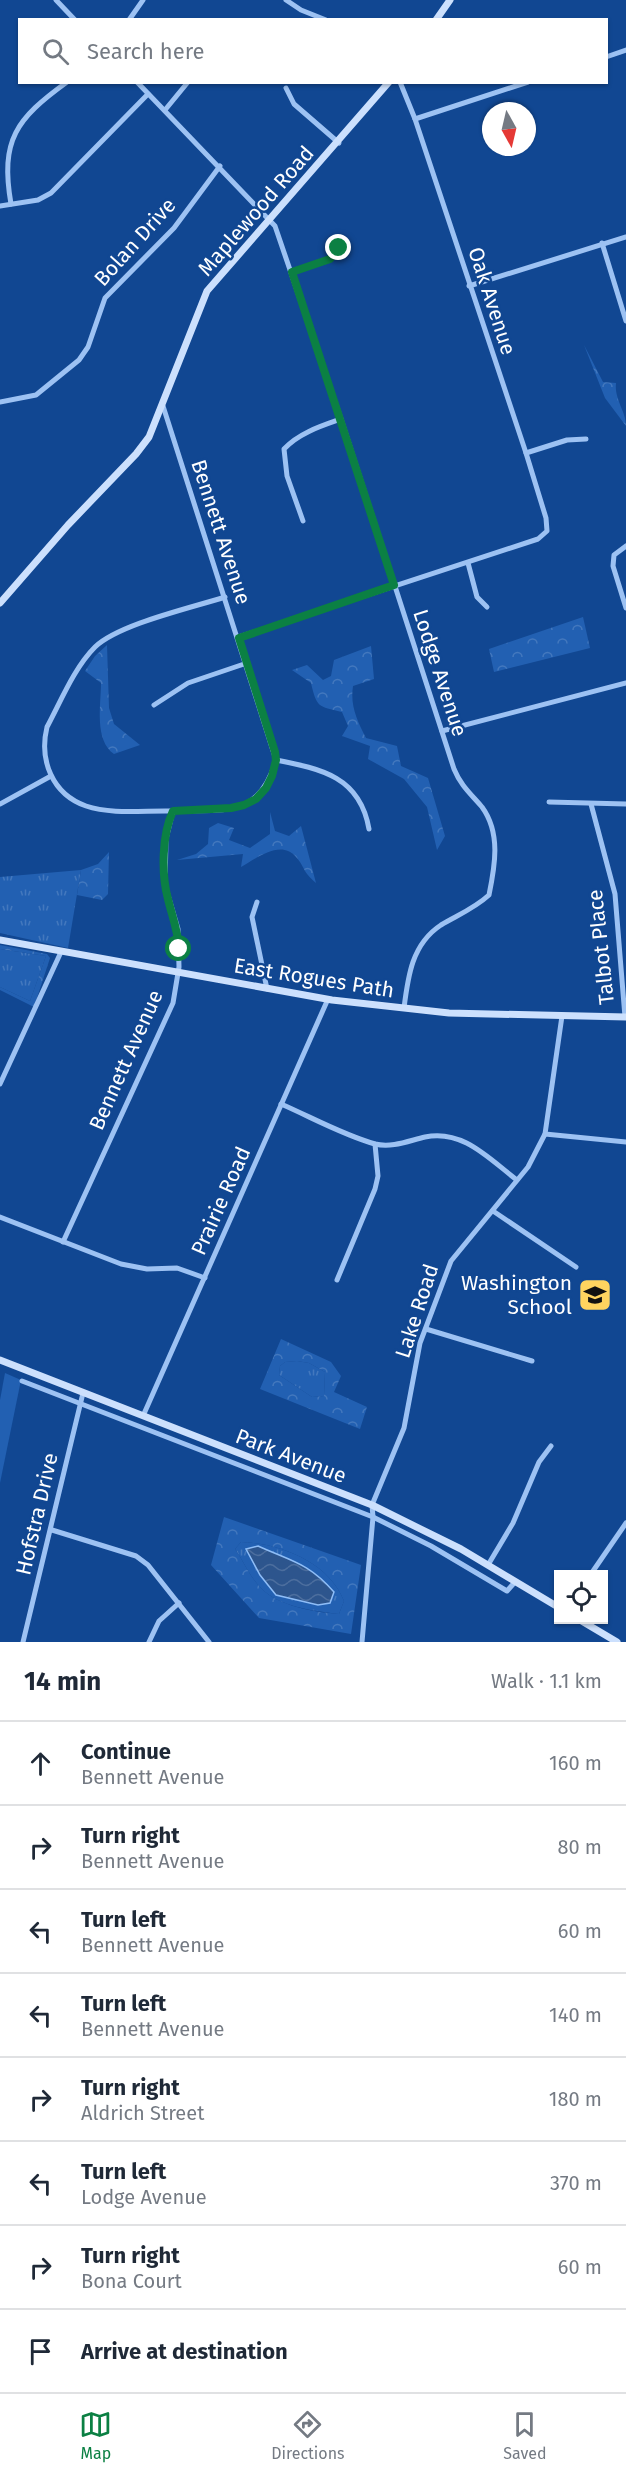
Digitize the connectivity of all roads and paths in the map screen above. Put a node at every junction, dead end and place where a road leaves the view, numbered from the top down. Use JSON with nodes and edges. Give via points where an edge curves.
{"nodes":[{"id":1,"x":56,"y":0,"type":"edge"},
{"id":2,"x":142,"y":0,"type":"edge"},
{"id":3,"x":286,"y":0,"type":"edge"},
{"id":4,"x":450,"y":0,"type":"edge"},
{"id":5,"x":73,"y":18,"type":"edge"},
{"id":6,"x":130,"y":18,"type":"edge"},
{"id":7,"x":321,"y":18,"type":"edge"},
{"id":8,"x":437,"y":18,"type":"edge"},
{"id":9,"x":626,"y":50,"type":"edge"},
{"id":10,"x":608,"y":56,"type":"edge"},
{"id":11,"x":65,"y":84,"type":"edge"},
{"id":12,"x":139,"y":84,"type":"edge"},
{"id":13,"x":186,"y":84,"type":"edge"},
{"id":14,"x":387,"y":84,"type":"edge"},
{"id":15,"x":401,"y":84,"type":"edge"},
{"id":16,"x":522,"y":84,"type":"edge"},
{"id":17,"x":286,"y":88,"type":"dead end"},
{"id":18,"x":148,"y":94,"type":"junction"},
{"id":19,"x":165,"y":110,"type":"junction"},
{"id":20,"x":415,"y":119,"type":"junction"},
{"id":21,"x":339,"y":143,"type":"junction"},
{"id":22,"x":220,"y":166,"type":"junction"},
{"id":23,"x":11,"y":204,"type":"junction"},
{"id":24,"x":0,"y":206,"type":"edge"},
{"id":25,"x":270,"y":219,"type":"junction"},
{"id":26,"x":626,"y":237,"type":"edge"},
{"id":27,"x":602,"y":243,"type":"junction"},
{"id":28,"x":339,"y":248,"type":"dead end"},
{"id":29,"x":292,"y":272,"type":"junction"},
{"id":30,"x":469,"y":286,"type":"junction"},
{"id":31,"x":626,"y":321,"type":"edge"},
{"id":32,"x":0,"y":402,"type":"edge"},
{"id":33,"x":163,"y":406,"type":"junction"},
{"id":34,"x":341,"y":419,"type":"junction"},
{"id":35,"x":586,"y":439,"type":"dead end"},
{"id":36,"x":526,"y":453,"type":"junction"},
{"id":37,"x":303,"y":521,"type":"dead end"},
{"id":38,"x":626,"y":546,"type":"edge"},
{"id":39,"x":468,"y":563,"type":"junction"},
{"id":40,"x":394,"y":585,"type":"junction"},
{"id":41,"x":225,"y":597,"type":"junction"},
{"id":42,"x":1,"y":599,"type":"edge"},
{"id":43,"x":487,"y":607,"type":"dead end"},
{"id":44,"x":626,"y":608,"type":"edge"},
{"id":45,"x":239,"y":638,"type":"junction"},
{"id":46,"x":247,"y":663,"type":"junction"},
{"id":47,"x":626,"y":683,"type":"edge"},
{"id":48,"x":154,"y":705,"type":"dead end"},
{"id":49,"x":442,"y":731,"type":"junction"},
{"id":50,"x":276,"y":760,"type":"junction"},
{"id":51,"x":51,"y":776,"type":"junction"},
{"id":52,"x":549,"y":802,"type":"dead end"},
{"id":53,"x":0,"y":804,"type":"edge"},
{"id":54,"x":591,"y":804,"type":"junction"},
{"id":55,"x":626,"y":804,"type":"edge"},
{"id":56,"x":173,"y":811,"type":"junction"},
{"id":57,"x":369,"y":829,"type":"dead end"},
{"id":58,"x":257,"y":902,"type":"dead end"},
{"id":59,"x":0,"y":940,"type":"edge"},
{"id":60,"x":61,"y":952,"type":"junction"},
{"id":61,"x":178,"y":973,"type":"junction"},
{"id":62,"x":267,"y":989,"type":"junction"},
{"id":63,"x":328,"y":999,"type":"junction"},
{"id":64,"x":404,"y":1008,"type":"junction"},
{"id":65,"x":562,"y":1016,"type":"junction"},
{"id":66,"x":625,"y":1017,"type":"edge"},
{"id":67,"x":0,"y":1084,"type":"edge"},
{"id":68,"x":281,"y":1104,"type":"junction"},
{"id":69,"x":545,"y":1134,"type":"junction"},
{"id":70,"x":626,"y":1142,"type":"edge"},
{"id":71,"x":375,"y":1144,"type":"junction"},
{"id":72,"x":517,"y":1180,"type":"junction"},
{"id":73,"x":493,"y":1210,"type":"junction"},
{"id":74,"x":0,"y":1217,"type":"edge"},
{"id":75,"x":63,"y":1242,"type":"junction"},
{"id":76,"x":576,"y":1267,"type":"dead end"},
{"id":77,"x":205,"y":1278,"type":"junction"},
{"id":78,"x":337,"y":1280,"type":"dead end"},
{"id":79,"x":426,"y":1329,"type":"junction"},
{"id":80,"x":0,"y":1360,"type":"edge"},
{"id":81,"x":532,"y":1361,"type":"dead end"},
{"id":82,"x":22,"y":1381,"type":"dead end"},
{"id":83,"x":83,"y":1393,"type":"junction"},
{"id":84,"x":79,"y":1405,"type":"junction"},
{"id":85,"x":143,"y":1416,"type":"junction"},
{"id":86,"x":551,"y":1446,"type":"dead end"},
{"id":87,"x":372,"y":1505,"type":"junction"},
{"id":88,"x":374,"y":1517,"type":"junction"},
{"id":89,"x":626,"y":1523,"type":"edge"},
{"id":90,"x":52,"y":1530,"type":"junction"},
{"id":91,"x":488,"y":1565,"type":"junction"},
{"id":92,"x":594,"y":1570,"type":"edge"},
{"id":93,"x":515,"y":1582,"type":"junction"},
{"id":94,"x":179,"y":1603,"type":"junction"},
{"id":95,"x":554,"y":1605,"type":"edge"},
{"id":96,"x":587,"y":1624,"type":"edge"},
{"id":97,"x":23,"y":1642,"type":"edge"},
{"id":98,"x":149,"y":1642,"type":"edge"},
{"id":99,"x":209,"y":1642,"type":"edge"},
{"id":100,"x":362,"y":1642,"type":"edge"},
{"id":101,"x":617,"y":1642,"type":"edge"}],
"edges":[{"from":1,"to":5,"type":"street"},
{"from":2,"to":6,"type":"street"},
{"from":3,"to":7,"type":"street"},
{"from":4,"to":8,"type":"street"},
{"from":9,"to":10,"type":"street"},
{"from":11,"to":23,"type":"street","via":[[16,127],[4,144],[3,175]]},
{"from":12,"to":18,"type":"street","name":"Lodge Avenue"},
{"from":13,"to":19,"type":"street"},
{"from":14,"to":21,"type":"street","name":"Maplewood Road"},
{"from":15,"to":20,"type":"street","name":"Oak Avenue"},
{"from":16,"to":20,"type":"street"},
{"from":17,"to":21,"type":"street","via":[[294,104]]},
{"from":18,"to":19,"type":"street","name":"Lodge Avenue"},
{"from":18,"to":23,"type":"street","via":[[51,193],[38,200]]},
{"from":19,"to":22,"type":"street","name":"Lodge Avenue"},
{"from":20,"to":30,"type":"street","name":"Oak Avenue"},
{"from":21,"to":25,"type":"street","name":"Maplewood Road"},
{"from":22,"to":25,"type":"street","name":"Lodge Avenue"},
{"from":22,"to":32,"type":"street","name":"Bolan Drive","via":[[174,228],[105,298],[88,347],[79,360],[36,395]]},
{"from":23,"to":24,"type":"street"},
{"from":25,"to":29,"type":"street","name":"Lodge Avenue"},
{"from":25,"to":33,"type":"street","name":"Maplewood Road","via":[[207,291]]},
{"from":26,"to":27,"type":"street"},
{"from":27,"to":30,"type":"street"},
{"from":27,"to":31,"type":"street"},
{"from":28,"to":29,"type":"street","via":[[330,259]]},
{"from":29,"to":34,"type":"street","name":"Lodge Avenue"},
{"from":30,"to":36,"type":"street","name":"Oak Avenue"},
{"from":33,"to":41,"type":"street","name":"Bennett Avenue"},
{"from":33,"to":42,"type":"street","name":"Maplewood Road","via":[[136,454]]},
{"from":34,"to":37,"type":"street","via":[[300,436],[284,449],[287,476]]},
{"from":34,"to":40,"type":"street","name":"Lodge Avenue"},
{"from":35,"to":36,"type":"street","via":[[567,440]]},
{"from":36,"to":39,"type":"street","name":"Oak Avenue","via":[[547,531],[538,539]]},
{"from":38,"to":44,"type":"street","via":[[614,555],[613,566]]},
{"from":39,"to":40,"type":"street"},
{"from":39,"to":43,"type":"street","via":[[477,597]]},
{"from":40,"to":45,"type":"street"},
{"from":40,"to":49,"type":"street","name":"Lodge Avenue"},
{"from":41,"to":45,"type":"street","name":"Bennett Avenue"},
{"from":41,"to":51,"type":"street","via":[[126,629],[96,646],[84,659],[47,727],[44,753]]},
{"from":45,"to":46,"type":"street","name":"Bennett Avenue"},
{"from":46,"to":48,"type":"street","via":[[188,683]]},
{"from":46,"to":50,"type":"street","name":"Bennett Avenue"},
{"from":47,"to":49,"type":"street"},
{"from":49,"to":64,"type":"street","name":"Lodge Avenue","via":[[460,783],[490,819],[494,835],[493,877],[489,895],[477,906],[424,940],[415,954]]},
{"from":50,"to":56,"type":"street","via":[[266,788],[244,805]]},
{"from":50,"to":57,"type":"street","via":[[318,769],[344,783],[365,809]]},
{"from":51,"to":53,"type":"street"},
{"from":51,"to":56,"type":"street","via":[[64,792],[87,806]]},
{"from":52,"to":54,"type":"street"},
{"from":54,"to":55,"type":"street"},
{"from":54,"to":66,"type":"street","name":"Talbot Place","via":[[615,894]]},
{"from":56,"to":61,"type":"street","name":"Bennett Avenue","via":[[166,839],[165,885],[178,929]]},
{"from":58,"to":62,"type":"street","via":[[252,917]]},
{"from":59,"to":60,"type":"street","name":"East Rogues Path"},
{"from":60,"to":61,"type":"street","name":"East Rogues Path"},
{"from":60,"to":67,"type":"street"},
{"from":61,"to":62,"type":"street","name":"East Rogues Path"},
{"from":61,"to":75,"type":"street","name":"Bennett Avenue","via":[[173,1003]]},
{"from":62,"to":63,"type":"street","name":"East Rogues Path"},
{"from":63,"to":64,"type":"street","name":"East Rogues Path"},
{"from":63,"to":68,"type":"street","name":"Prairie Road"},
{"from":64,"to":65,"type":"street","name":"East Rogues Path"},
{"from":65,"to":66,"type":"street","name":"East Rogues Path"},
{"from":65,"to":69,"type":"street","name":"Lake Road"},
{"from":68,"to":71,"type":"street"},
{"from":68,"to":77,"type":"street","name":"Prairie Road"},
{"from":69,"to":70,"type":"street"},
{"from":69,"to":72,"type":"street","name":"Lake Road"},
{"from":71,"to":72,"type":"street","via":[[392,1145],[447,1135],[470,1144]]},
{"from":71,"to":78,"type":"street","via":[[375,1189]]},
{"from":72,"to":73,"type":"street","name":"Lake Road"},
{"from":73,"to":76,"type":"street"},
{"from":73,"to":79,"type":"street","name":"Lake Road","via":[[451,1261]]},
{"from":74,"to":75,"type":"street"},
{"from":75,"to":77,"type":"street","via":[[128,1266],[177,1268]]},
{"from":77,"to":85,"type":"street","name":"Prairie Road"},
{"from":79,"to":81,"type":"street"},
{"from":79,"to":87,"type":"street","name":"Lake Road","via":[[408,1412]]},
{"from":80,"to":83,"type":"street","name":"Park Avenue"},
{"from":82,"to":84,"type":"street"},
{"from":83,"to":84,"type":"street","name":"Hofstra Drive"},
{"from":83,"to":85,"type":"street","name":"Park Avenue"},
{"from":84,"to":88,"type":"street"},
{"from":84,"to":90,"type":"street","name":"Hofstra Drive"},
{"from":85,"to":87,"type":"street","name":"Park Avenue"},
{"from":86,"to":91,"type":"street","via":[[539,1462],[513,1523]]},
{"from":87,"to":88,"type":"street"},
{"from":87,"to":91,"type":"street","name":"Park Avenue"},
{"from":88,"to":93,"type":"street","via":[[507,1591]]},
{"from":88,"to":100,"type":"street"},
{"from":89,"to":92,"type":"street"},
{"from":90,"to":94,"type":"street","via":[[136,1556],[158,1575]]},
{"from":90,"to":97,"type":"street","name":"Hofstra Drive"},
{"from":91,"to":93,"type":"street","name":"Park Avenue"},
{"from":93,"to":95,"type":"street","name":"Park Avenue"},
{"from":94,"to":98,"type":"street","via":[[159,1622]]},
{"from":94,"to":99,"type":"street"},
{"from":96,"to":101,"type":"street"}]}
